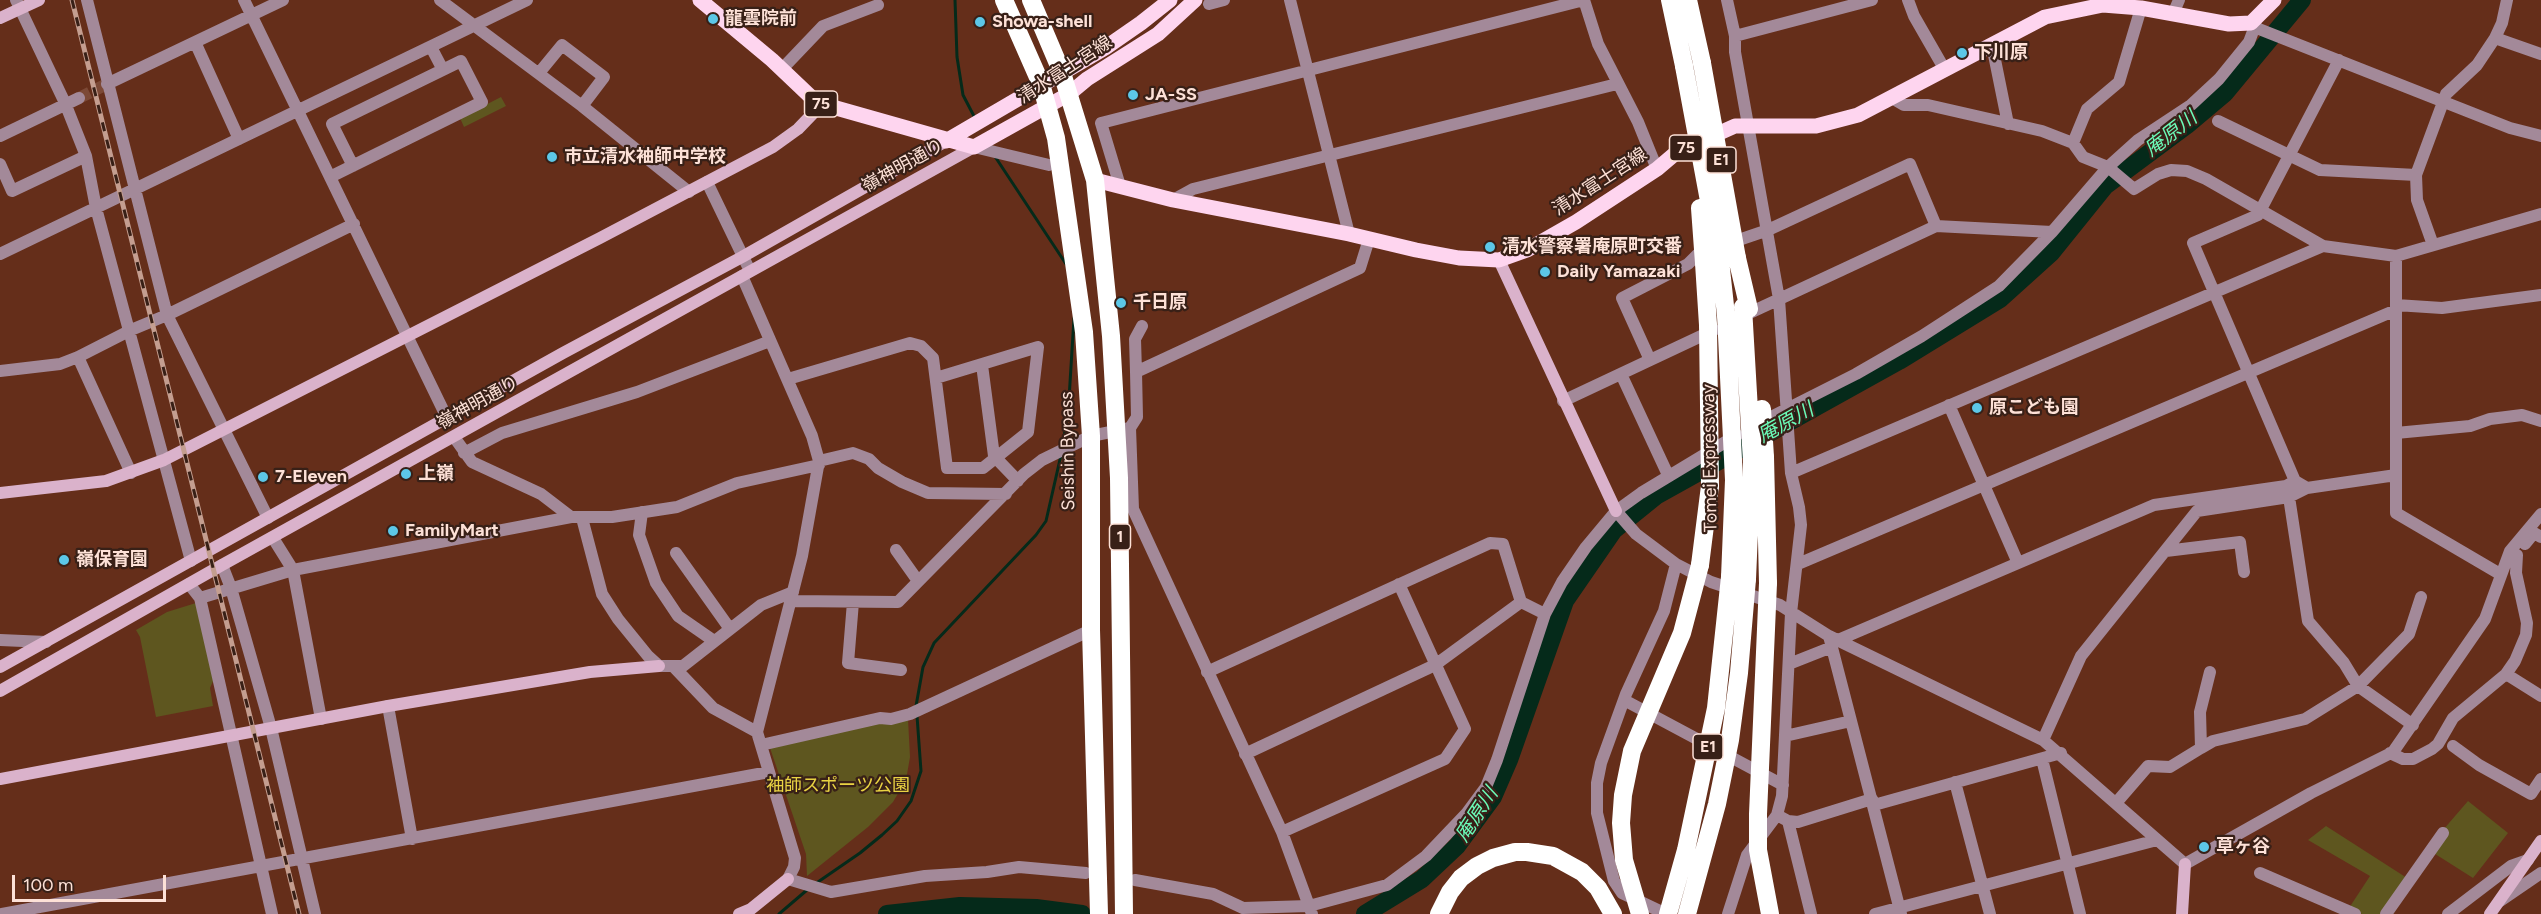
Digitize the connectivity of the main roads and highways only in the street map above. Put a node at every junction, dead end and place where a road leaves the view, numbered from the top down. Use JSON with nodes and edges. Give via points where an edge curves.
{"nodes":[{"id":1,"x":39,"y":0,"type":"edge"},
{"id":2,"x":700,"y":0,"type":"edge"},
{"id":3,"x":1004,"y":0,"type":"edge"},
{"id":4,"x":1031,"y":0,"type":"edge"},
{"id":5,"x":1170,"y":0,"type":"edge"},
{"id":6,"x":1670,"y":0,"type":"edge"},
{"id":7,"x":1688,"y":0,"type":"edge"},
{"id":8,"x":2274,"y":0,"type":"edge"},
{"id":9,"x":1202,"y":2,"type":"edge"},
{"id":10,"x":19,"y":4,"type":"edge"},
{"id":11,"x":2176,"y":7,"type":"edge"},
{"id":12,"x":0,"y":18,"type":"edge"},
{"id":13,"x":1062,"y":73,"type":"junction"},
{"id":14,"x":1041,"y":84,"type":"junction"},
{"id":15,"x":1069,"y":94,"type":"junction"},
{"id":16,"x":822,"y":104,"type":"junction"},
{"id":17,"x":1046,"y":107,"type":"junction"},
{"id":18,"x":946,"y":141,"type":"junction"},
{"id":19,"x":974,"y":147,"type":"junction"},
{"id":20,"x":1095,"y":180,"type":"junction"},
{"id":21,"x":1499,"y":260,"type":"junction"},
{"id":22,"x":1720,"y":260,"type":"junction"},
{"id":23,"x":1759,"y":460,"type":"junction"},
{"id":24,"x":0,"y":493,"type":"edge"},
{"id":25,"x":1618,"y":514,"type":"road end"},
{"id":26,"x":1739,"y":578,"type":"junction"},
{"id":27,"x":659,"y":666,"type":"road end"},
{"id":28,"x":0,"y":667,"type":"edge"},
{"id":29,"x":0,"y":692,"type":"edge"},
{"id":30,"x":0,"y":779,"type":"edge"},
{"id":31,"x":2541,"y":841,"type":"edge"},
{"id":32,"x":2185,"y":864,"type":"road end"},
{"id":33,"x":788,"y":879,"type":"road end"},
{"id":34,"x":1124,"y":905,"type":"edge"},
{"id":35,"x":739,"y":914,"type":"edge"},
{"id":36,"x":1099,"y":914,"type":"edge"},
{"id":37,"x":1439,"y":914,"type":"edge"},
{"id":38,"x":1613,"y":914,"type":"edge"},
{"id":39,"x":1641,"y":914,"type":"edge"},
{"id":40,"x":1667,"y":914,"type":"edge"},
{"id":41,"x":1687,"y":914,"type":"edge"},
{"id":42,"x":1770,"y":914,"type":"edge"},
{"id":43,"x":2182,"y":914,"type":"edge"},
{"id":44,"x":2490,"y":914,"type":"edge"}],
"edges":[{"from":1,"to":10,"type":"main road"},
{"from":2,"to":16,"type":"main road","number":"75"},
{"from":3,"to":14,"type":"highway","name":"Seishin Bypass","number":"1"},
{"from":4,"to":13,"type":"highway","number":"1"},
{"from":5,"to":13,"type":"main road","name":"清水富士宮線","via":[[1105,48]]},
{"from":6,"to":22,"type":"highway","name":"Tomei Expressway","number":"E1","bridge":true},
{"from":7,"to":22,"type":"highway","name":"Tomei Expressway","number":"E1","bridge":true,"via":[[1722,164]]},
{"from":8,"to":11,"type":"main road","name":"清水富士宮線","number":"75","via":[[2255,26],[2229,24]]},
{"from":9,"to":15,"type":"main road","name":"清水富士宮線"},
{"from":10,"to":12,"type":"main road"},
{"from":11,"to":21,"type":"main road","name":"清水富士宮線","number":"75","via":[[2103,5],[2045,17],[1858,115],[1816,126],[1735,126],[1677,152],[1576,222],[1527,250]]},
{"from":13,"to":14,"type":"main road","name":"清水富士宮線"},
{"from":13,"to":15,"type":"highway","number":"1"},
{"from":14,"to":17,"type":"highway","name":"Seishin Bypass","number":"1"},
{"from":14,"to":18,"type":"main road","name":"清水富士宮線"},
{"from":15,"to":17,"type":"main road","name":"清水富士宮線"},
{"from":15,"to":20,"type":"highway","number":"1"},
{"from":16,"to":18,"type":"main road","number":"75"},
{"from":16,"to":24,"type":"main road","via":[[773,147],[164,460],[106,480]]},
{"from":17,"to":19,"type":"main road","name":"清水富士宮線"},
{"from":17,"to":36,"type":"highway","name":"Seishin Bypass","number":"1","via":[[1062,169],[1078,283],[1091,436],[1091,630]]},
{"from":18,"to":19,"type":"main road","number":"75"},
{"from":18,"to":28,"type":"main road","name":"嶺神明通り"},
{"from":19,"to":29,"type":"main road","name":"嶺神明通り"},
{"from":20,"to":21,"type":"main road","name":"清水富士宮線","number":"75","via":[[1173,200],[1459,258]]},
{"from":20,"to":34,"type":"highway","number":"1","via":[[1124,428]]},
{"from":21,"to":25,"type":"main road"},
{"from":22,"to":23,"type":"highway","name":"Tomei Expressway","number":"E1","bridge":true,"via":[[1746,308]]},
{"from":22,"to":26,"type":"highway","name":"Tomei Expressway","number":"E1","bridge":true},
{"from":22,"to":39,"type":"highway","bridge":true,"via":[[1708,325],[1710,486],[1700,565],[1682,633],[1636,741],[1623,795],[1624,860]]},
{"from":23,"to":26,"type":"highway","name":"Tomei Expressway","number":"E1"},
{"from":23,"to":42,"type":"highway","bridge":true,"via":[[1768,583],[1758,850]]},
{"from":26,"to":40,"type":"highway","name":"Tomei Expressway","number":"E1","bridge":true,"via":[[1686,850]]},
{"from":26,"to":41,"type":"highway","name":"Tomei Expressway","number":"E1","bridge":true,"via":[[1739,673],[1730,740],[1718,804]]},
{"from":27,"to":30,"type":"main road","via":[[590,672],[388,706]]},
{"from":31,"to":44,"type":"main road"},
{"from":32,"to":43,"type":"main road"},
{"from":33,"to":35,"type":"main road"},
{"from":37,"to":38,"type":"highway","via":[[1461,878],[1477,866],[1493,858],[1527,852],[1553,856],[1582,872],[1598,888]]}]}
